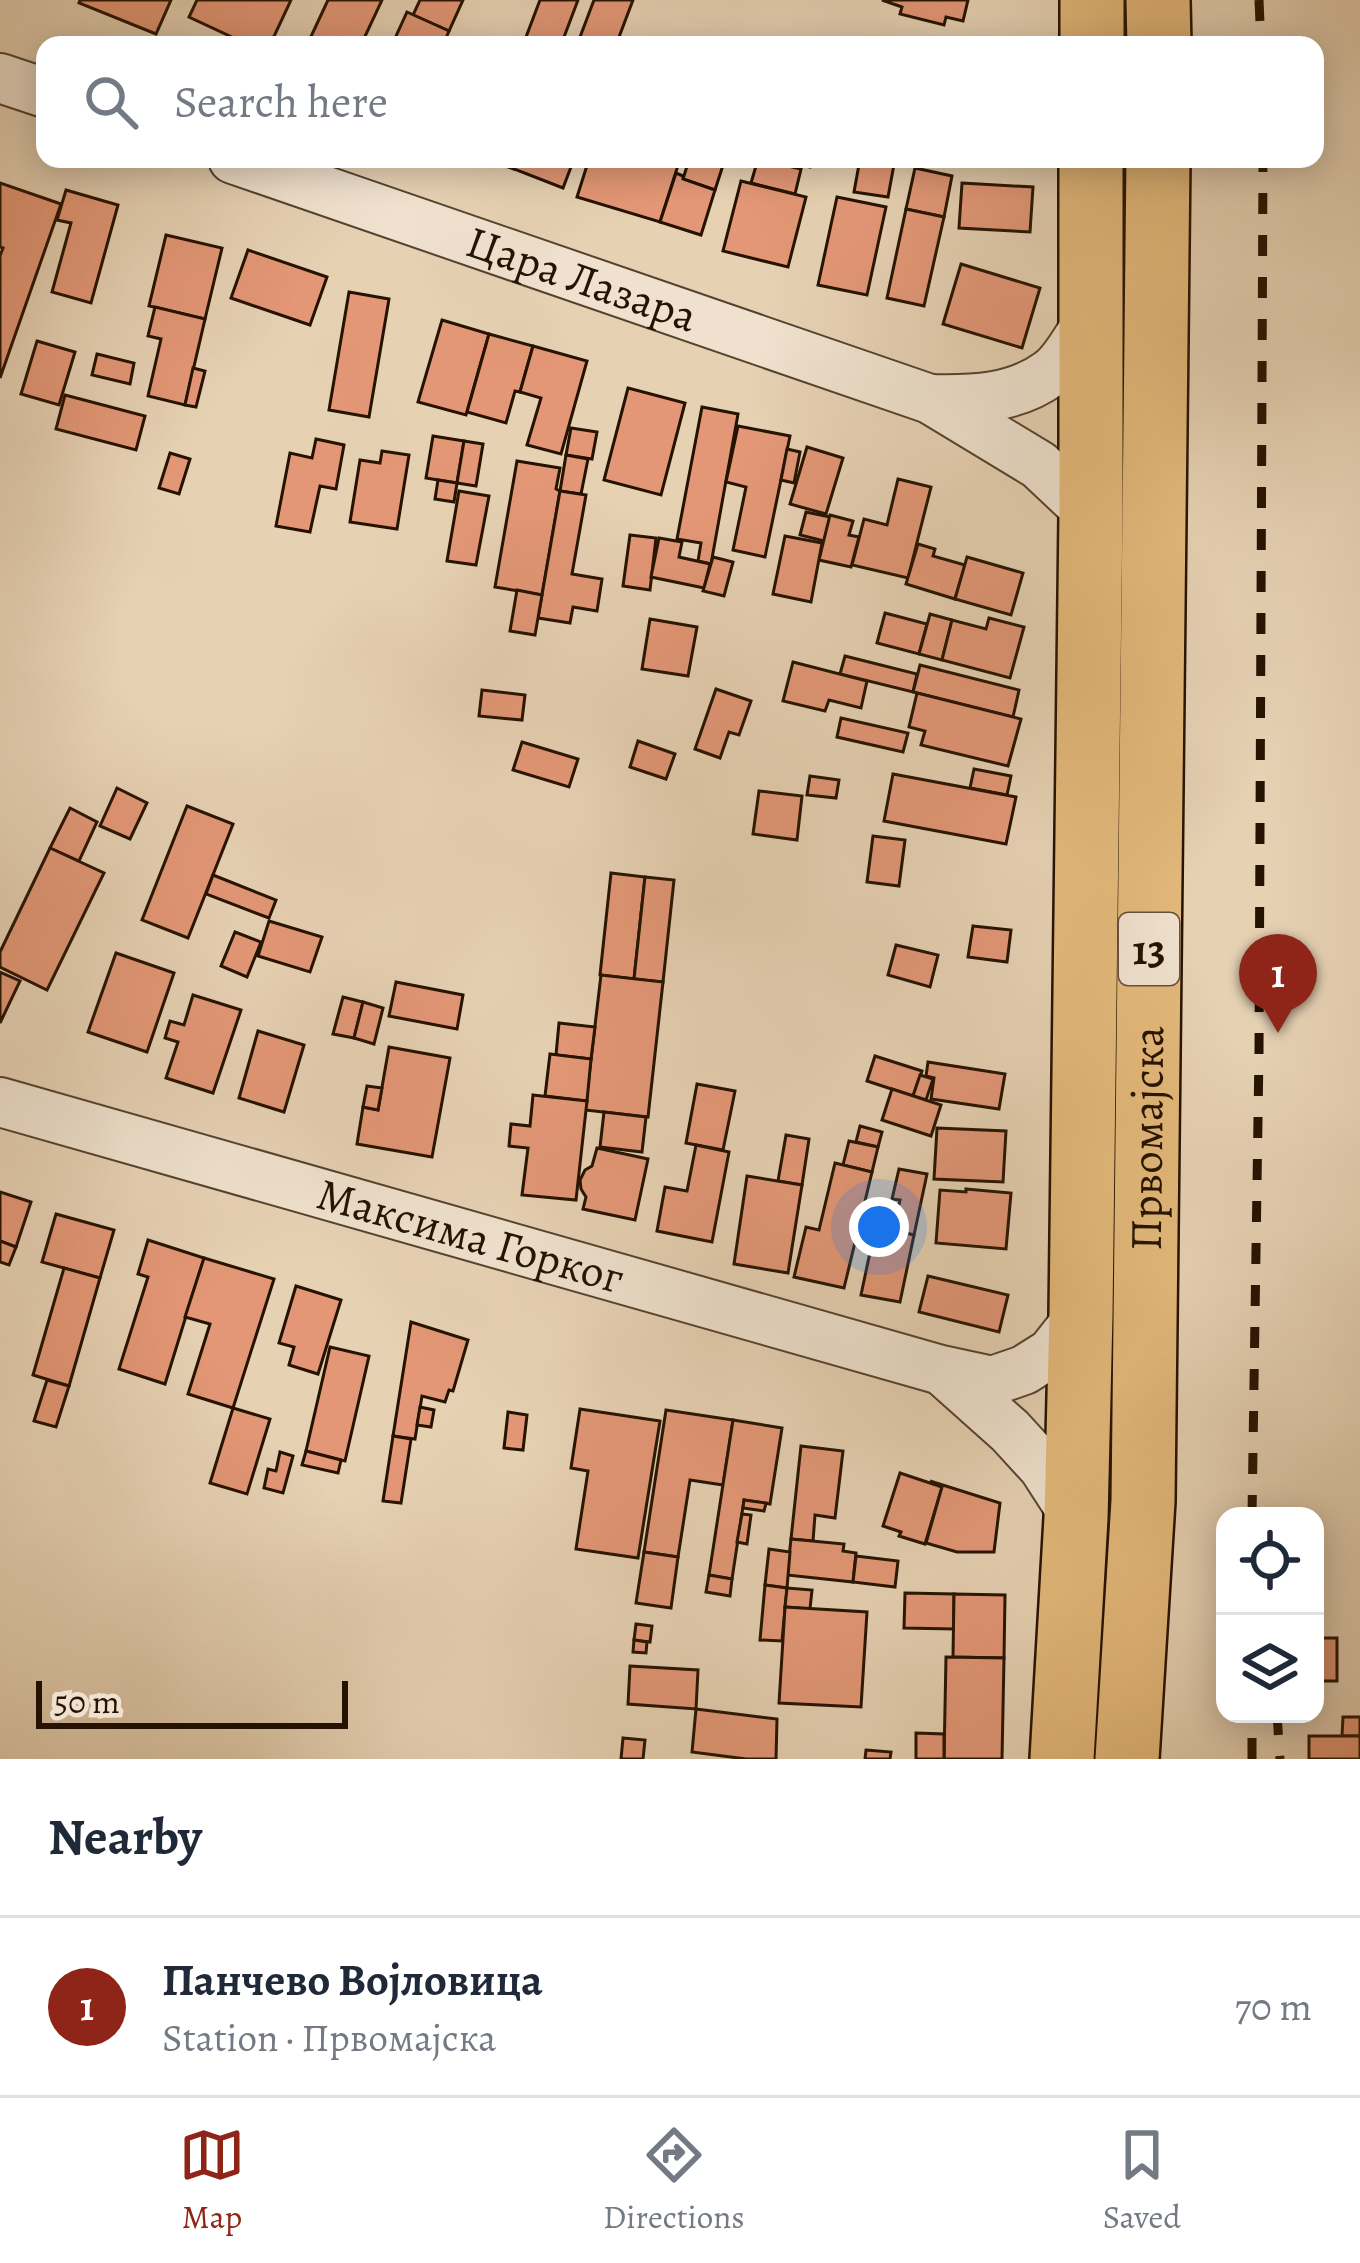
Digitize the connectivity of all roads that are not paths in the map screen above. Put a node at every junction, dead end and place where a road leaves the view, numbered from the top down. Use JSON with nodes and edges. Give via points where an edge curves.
{"nodes":[{"id":1,"x":1092,"y":0,"type":"edge"},
{"id":2,"x":1159,"y":0,"type":"edge"},
{"id":3,"x":1092,"y":36,"type":"edge"},
{"id":4,"x":1159,"y":36,"type":"edge"},
{"id":5,"x":0,"y":78,"type":"edge"},
{"id":6,"x":36,"y":90,"type":"edge"},
{"id":7,"x":258,"y":168,"type":"edge"},
{"id":8,"x":1091,"y":168,"type":"edge"},
{"id":9,"x":1158,"y":168,"type":"edge"},
{"id":10,"x":1090,"y":320,"type":"junction"},
{"id":11,"x":930,"y":399,"type":"junction"},
{"id":12,"x":1091,"y":514,"type":"junction"},
{"id":13,"x":0,"y":1102,"type":"edge"},
{"id":14,"x":1081,"y":1315,"type":"junction"},
{"id":15,"x":941,"y":1370,"type":"junction"},
{"id":16,"x":1076,"y":1518,"type":"junction"},
{"id":17,"x":1063,"y":1759,"type":"edge"},
{"id":18,"x":1126,"y":1759,"type":"edge"}],
"edges":[{"from":1,"to":3,"type":"main road"},
{"from":2,"to":4,"type":"main road"},
{"from":5,"to":6,"type":"street"},
{"from":7,"to":11,"type":"street","name":"Цара Лазара"},
{"from":8,"to":10,"type":"main road","name":"Првомајска","number":"13"},
{"from":9,"to":18,"type":"main road","name":"Првомајска","number":"13","via":[[1143,1501]]},
{"from":10,"to":11,"type":"street","via":[[1053,372],[1018,391]]},
{"from":10,"to":12,"type":"main road","name":"Првомајска","number":"13"},
{"from":11,"to":12,"type":"street","via":[[1039,466]]},
{"from":12,"to":14,"type":"main road","name":"Првомајска","number":"13"},
{"from":13,"to":15,"type":"street","name":"Максима Горког"},
{"from":14,"to":15,"type":"street","name":"Максима Горког","via":[[1052,1353],[1024,1370],[992,1381]]},
{"from":14,"to":16,"type":"main road","name":"Првомајска","number":"13"},
{"from":15,"to":16,"type":"street","via":[[1010,1431]]},
{"from":16,"to":17,"type":"main road","name":"Првомајска","number":"13"}]}
